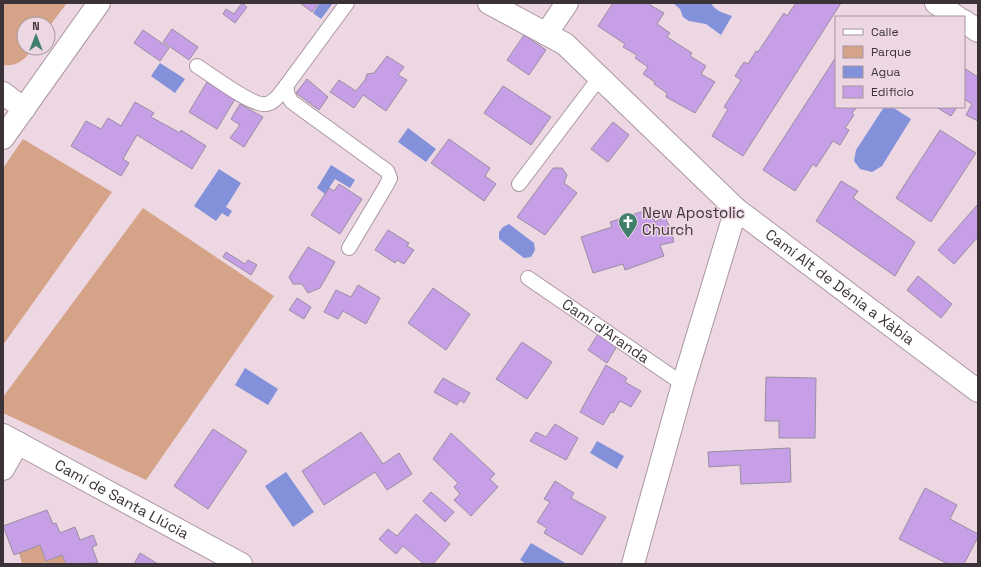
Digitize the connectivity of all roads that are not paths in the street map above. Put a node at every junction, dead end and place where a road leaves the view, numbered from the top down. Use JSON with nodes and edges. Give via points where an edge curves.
{"nodes":[{"id":1,"x":98,"y":3,"type":"edge"},
{"id":2,"x":347,"y":3,"type":"edge"},
{"id":3,"x":489,"y":3,"type":"edge"},
{"id":4,"x":567,"y":3,"type":"edge"},
{"id":5,"x":936,"y":3,"type":"edge"},
{"id":6,"x":956,"y":16,"type":"edge"},
{"id":7,"x":965,"y":22,"type":"edge"},
{"id":8,"x":978,"y":30,"type":"edge"},
{"id":9,"x":546,"y":34,"type":"junction"},
{"id":10,"x":197,"y":66,"type":"dead end"},
{"id":11,"x":600,"y":77,"type":"junction"},
{"id":12,"x":286,"y":86,"type":"junction"},
{"id":13,"x":3,"y":93,"type":"edge"},
{"id":14,"x":24,"y":109,"type":"junction"},
{"id":15,"x":3,"y":138,"type":"edge"},
{"id":16,"x":519,"y":184,"type":"dead end"},
{"id":17,"x":736,"y":209,"type":"junction"},
{"id":18,"x":349,"y":248,"type":"dead end"},
{"id":19,"x":528,"y":278,"type":"dead end"},
{"id":20,"x":683,"y":384,"type":"junction"},
{"id":21,"x":978,"y":391,"type":"edge"},
{"id":22,"x":11,"y":439,"type":"edge"},
{"id":23,"x":3,"y":469,"type":"edge"},
{"id":24,"x":217,"y":558,"type":"edge"},
{"id":25,"x":241,"y":564,"type":"edge"},
{"id":26,"x":633,"y":564,"type":"edge"}],
"edges":[{"from":1,"to":14,"type":"street"},
{"from":2,"to":12,"type":"lane"},
{"from":3,"to":9,"type":"street","name":"Camí Alt de Dénia a Xàbia"},
{"from":4,"to":9,"type":"street"},
{"from":5,"to":6,"type":"street"},
{"from":7,"to":8,"type":"street"},
{"from":9,"to":11,"type":"street","name":"Camí Alt de Dénia a Xàbia","via":[[565,44]]},
{"from":10,"to":12,"type":"lane","via":[[255,104],[273,101]]},
{"from":11,"to":16,"type":"lane"},
{"from":11,"to":17,"type":"street","name":"Camí Alt de Dénia a Xàbia"},
{"from":12,"to":18,"type":"lane","via":[[292,102],[387,171],[390,178]]},
{"from":13,"to":14,"type":"street"},
{"from":14,"to":15,"type":"street"},
{"from":17,"to":20,"type":"street"},
{"from":17,"to":21,"type":"street","name":"Camí Alt de Dénia a Xàbia"},
{"from":19,"to":20,"type":"lane","name":"Camí d'Aranda"},
{"from":20,"to":26,"type":"street"},
{"from":22,"to":23,"type":"street"},
{"from":22,"to":24,"type":"street","name":"Camí de Santa Llúcia"},
{"from":24,"to":25,"type":"street","name":"Camí de Santa Llúcia"}]}
